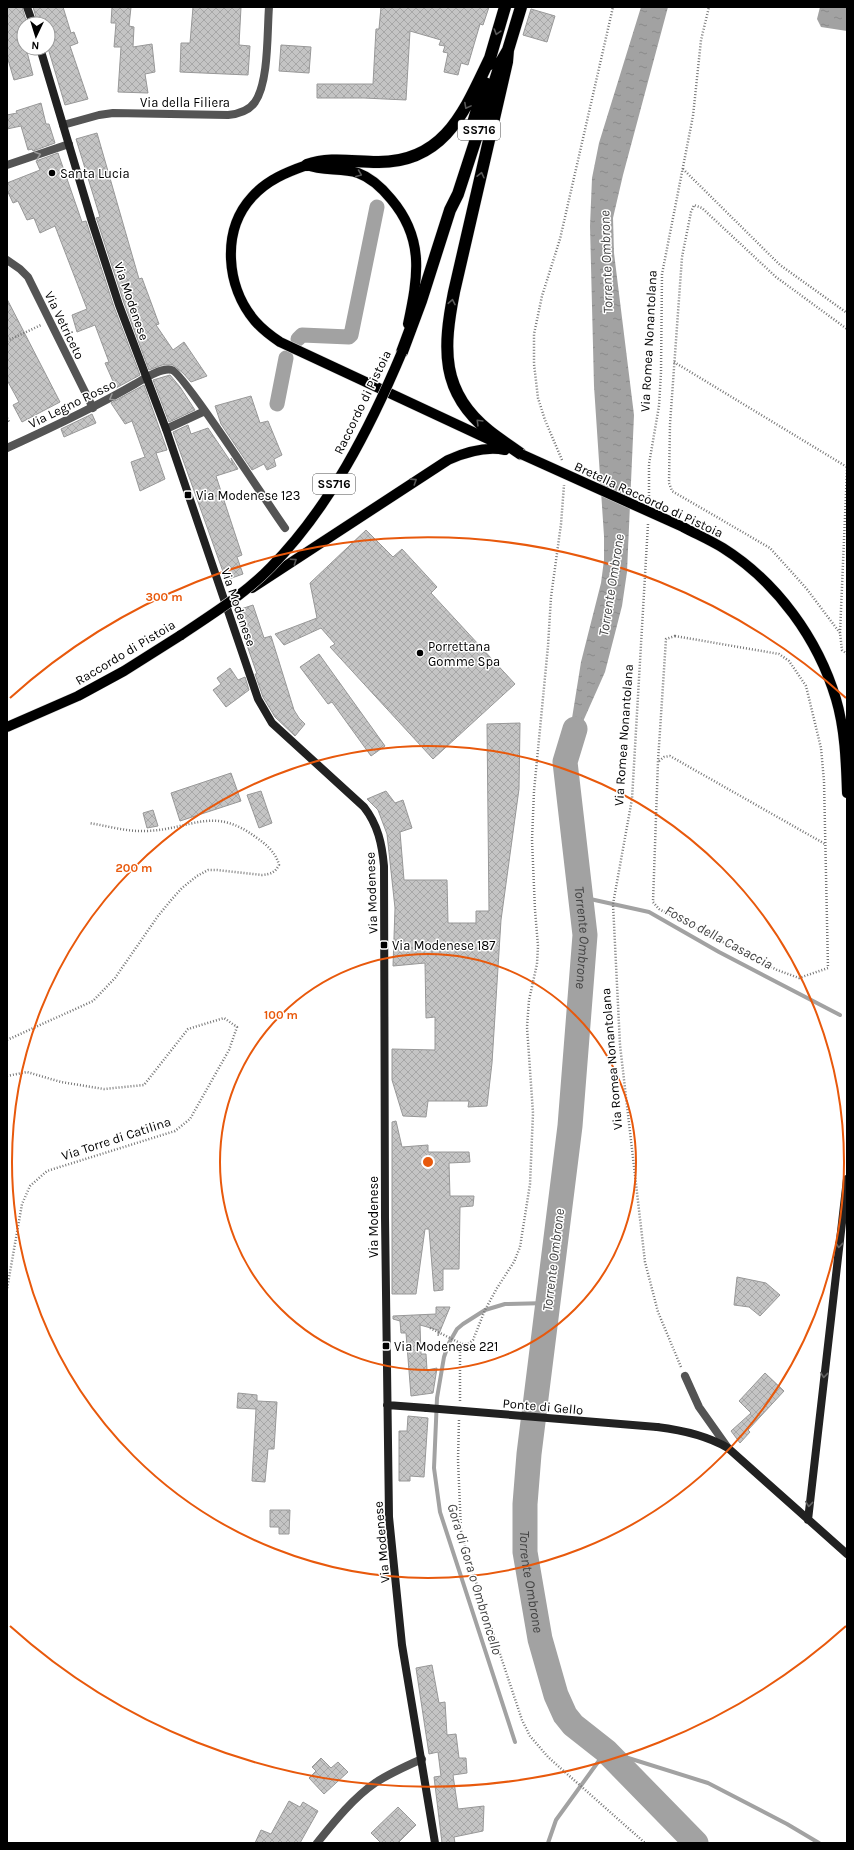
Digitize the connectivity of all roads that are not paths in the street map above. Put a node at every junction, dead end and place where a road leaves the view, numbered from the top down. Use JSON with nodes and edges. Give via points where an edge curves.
{"nodes":[{"id":1,"x":269,"y":7,"type":"edge"},
{"id":2,"x":505,"y":7,"type":"edge"},
{"id":3,"x":521,"y":7,"type":"edge"},
{"id":4,"x":508,"y":50,"type":"junction"},
{"id":5,"x":42,"y":56,"type":"edge"},
{"id":6,"x":490,"y":58,"type":"junction"},
{"id":7,"x":63,"y":125,"type":"junction"},
{"id":8,"x":69,"y":144,"type":"junction"},
{"id":9,"x":7,"y":165,"type":"edge"},
{"id":10,"x":307,"y":165,"type":"junction"},
{"id":11,"x":450,"y":210,"type":"junction"},
{"id":12,"x":7,"y":260,"type":"edge"},
{"id":13,"x":402,"y":352,"type":"junction"},
{"id":14,"x":146,"y":378,"type":"junction"},
{"id":15,"x":93,"y":408,"type":"junction"},
{"id":16,"x":205,"y":411,"type":"junction"},
{"id":17,"x":166,"y":429,"type":"junction"},
{"id":18,"x":7,"y":448,"type":"edge"},
{"id":19,"x":521,"y":454,"type":"junction"},
{"id":20,"x":285,"y":528,"type":"dead end"},
{"id":21,"x":237,"y":596,"type":"junction"},
{"id":22,"x":7,"y":727,"type":"edge"},
{"id":23,"x":847,"y":793,"type":"edge"},
{"id":24,"x":847,"y":1179,"type":"edge"},
{"id":25,"x":685,"y":1376,"type":"road end"},
{"id":26,"x":387,"y":1405,"type":"junction"},
{"id":27,"x":728,"y":1448,"type":"junction"},
{"id":28,"x":808,"y":1520,"type":"junction"},
{"id":29,"x":847,"y":1554,"type":"edge"},
{"id":30,"x":422,"y":1759,"type":"junction"},
{"id":31,"x":318,"y":1843,"type":"edge"},
{"id":32,"x":435,"y":1843,"type":"edge"}],
"edges":[{"from":1,"to":7,"type":"street","name":"Via della Filiera","via":[[263,79],[258,96],[250,108],[228,115],[106,114]]},
{"from":2,"to":6,"type":"highway","name":"Raccordo di Pistoia","number":"SS716","one_way":true},
{"from":3,"to":4,"type":"highway","name":"Raccordo di Pistoia","number":"SS716"},
{"from":4,"to":11,"type":"highway","name":"Raccordo di Pistoia","number":"SS716","via":[[501,62],[458,194]]},
{"from":19,"to":4,"type":"highway","one_way":true,"via":[[489,431],[466,408],[453,385],[446,350],[454,292]]},
{"from":5,"to":7,"type":"street","name":"Via Modenese"},
{"from":6,"to":10,"type":"highway","one_way":true,"via":[[458,122],[426,150],[415,156],[391,161],[321,161]]},
{"from":6,"to":11,"type":"highway","name":"Raccordo di Pistoia","number":"SS716","via":[[451,193]]},
{"from":7,"to":8,"type":"street","name":"Via Modenese"},
{"from":9,"to":8,"type":"street","one_way":true},
{"from":8,"to":14,"type":"street","name":"Via Modenese","via":[[119,304]]},
{"from":10,"to":13,"type":"main road","one_way":true,"via":[[313,168],[348,170],[369,178],[385,192],[403,214],[415,244],[417,263],[414,295]]},
{"from":10,"to":19,"type":"main road","via":[[281,175],[262,188],[245,207],[237,224],[231,254],[232,271],[240,297],[255,321],[286,345]]},
{"from":11,"to":13,"type":"highway","name":"Raccordo di Pistoia","number":"SS716"},
{"from":12,"to":15,"type":"street","name":"Via Vetriceto","via":[[28,277]]},
{"from":13,"to":21,"type":"main road","name":"Raccordo di Pistoia","number":"SS716","bridge":true,"via":[[366,430],[316,512],[272,566]]},
{"from":14,"to":15,"type":"street","name":"Via Legno Rosso","one_way":true},
{"from":14,"to":16,"type":"street","name":"Via Legno Rosso","via":[[166,370],[174,371]]},
{"from":14,"to":17,"type":"street","name":"Via Modenese"},
{"from":15,"to":18,"type":"street","name":"Via Legno Rosso"},
{"from":16,"to":17,"type":"street"},
{"from":16,"to":20,"type":"street"},
{"from":17,"to":26,"type":"street","name":"Via Modenese","via":[[261,707],[272,723],[364,807],[375,824],[381,843],[384,866]]},
{"from":21,"to":19,"type":"main road","one_way":true,"bridge":true,"via":[[263,582],[440,464],[468,452],[496,448]]},
{"from":19,"to":23,"type":"main road","name":"Bretella Raccordo di Pistoia","bridge":true,"via":[[724,548],[776,593],[807,634],[836,700],[843,737]]},
{"from":21,"to":22,"type":"main road","name":"Raccordo di Pistoia","number":"SS716","bridge":true,"via":[[124,671],[78,696]]},
{"from":24,"to":28,"type":"street","one_way":true},
{"from":25,"to":27,"type":"street","via":[[699,1407]]},
{"from":26,"to":27,"type":"street","name":"Ponte di Gello","bridge":true,"via":[[657,1427],[706,1437]]},
{"from":26,"to":30,"type":"street","name":"Via Modenese","via":[[389,1517],[402,1645]]},
{"from":27,"to":28,"type":"street","name":"Ponte di Gello"},
{"from":28,"to":29,"type":"street","name":"Ponte di Gello"},
{"from":30,"to":31,"type":"street","via":[[388,1775],[364,1791]]},
{"from":30,"to":32,"type":"street","name":"Via Modenese"}]}
